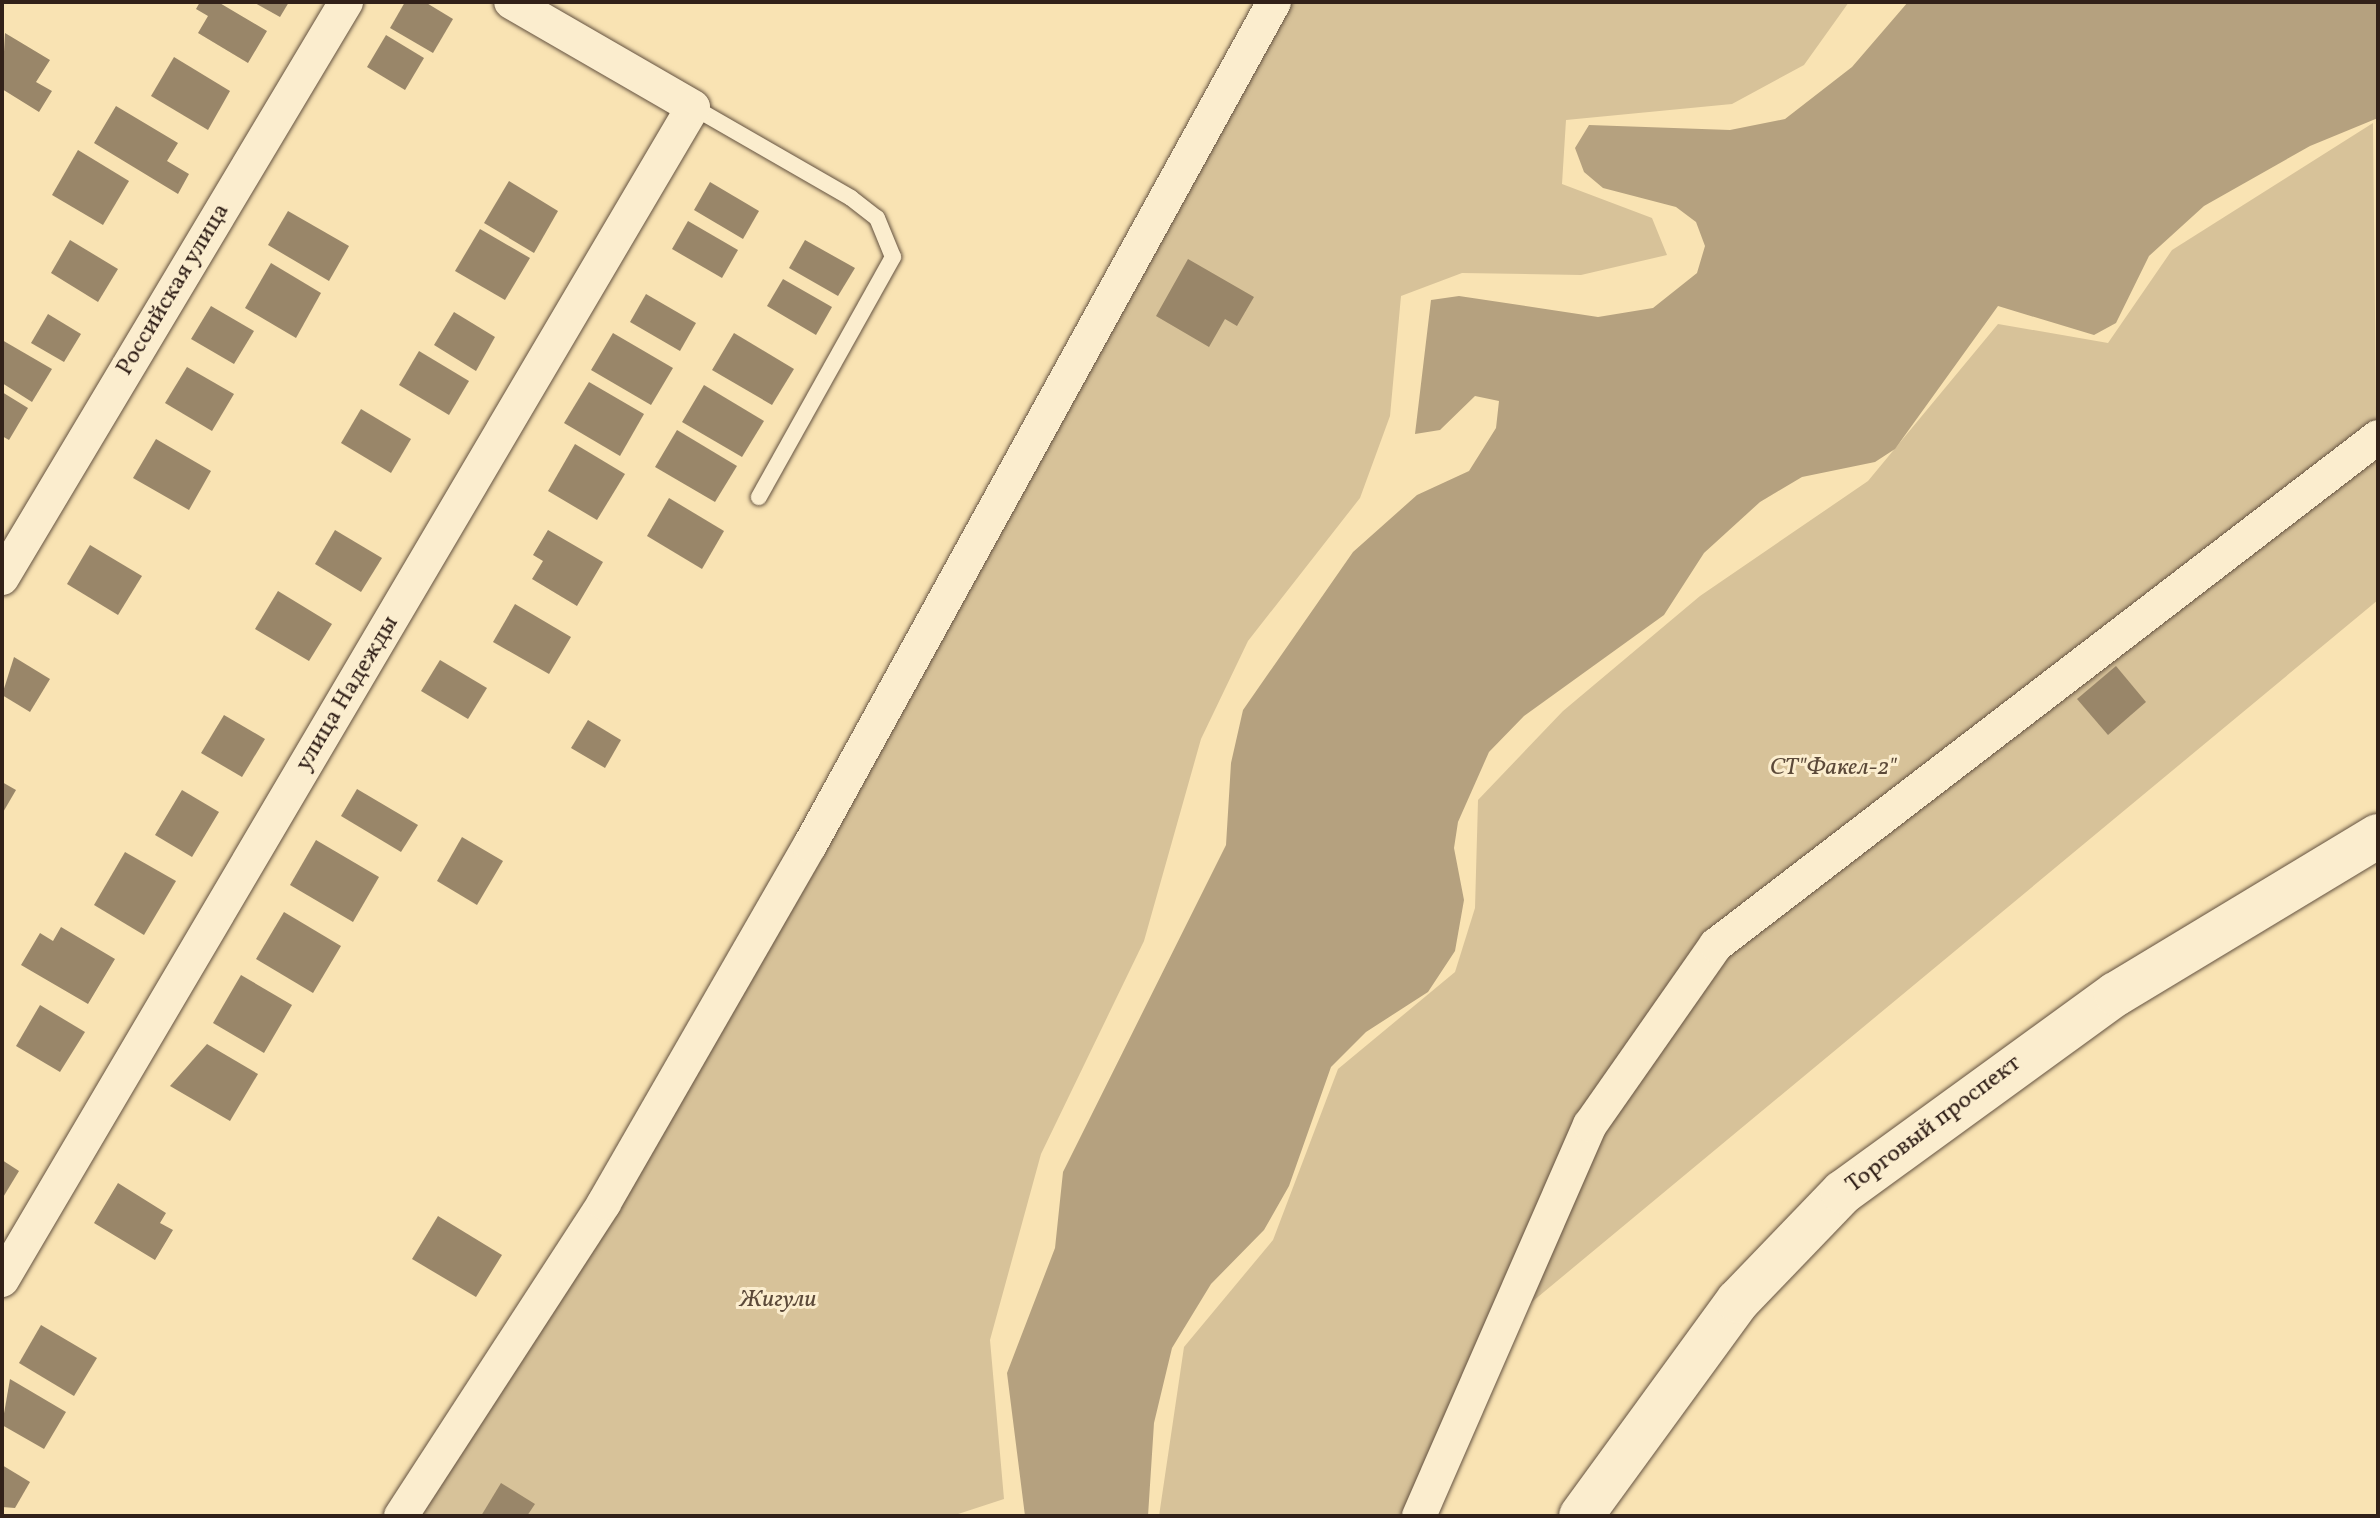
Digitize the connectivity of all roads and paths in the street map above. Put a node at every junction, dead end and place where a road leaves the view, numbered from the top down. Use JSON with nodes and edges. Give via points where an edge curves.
{"nodes":[{"id":1,"x":346,"y":2,"type":"edge"},
{"id":2,"x":511,"y":2,"type":"edge"},
{"id":3,"x":1274,"y":2,"type":"edge"},
{"id":4,"x":693,"y":107,"type":"junction"},
{"id":5,"x":2378,"y":437,"type":"edge"},
{"id":6,"x":759,"y":497,"type":"dead end"},
{"id":7,"x":2,"y":578,"type":"edge"},
{"id":8,"x":2378,"y":836,"type":"edge"},
{"id":9,"x":5,"y":1267,"type":"edge"},
{"id":10,"x":401,"y":1516,"type":"edge"},
{"id":11,"x":1419,"y":1516,"type":"edge"},
{"id":12,"x":1581,"y":1516,"type":"edge"}],
"edges":[{"from":1,"to":7,"type":"street","name":"Российская улица"},
{"from":2,"to":4,"type":"street"},
{"from":3,"to":10,"type":"street","via":[[771,914],[604,1203]]},
{"from":4,"to":6,"type":"lane","via":[[851,198],[889,237],[885,281]]},
{"from":4,"to":9,"type":"street","name":"улица Надежды"},
{"from":5,"to":11,"type":"street","via":[[1716,945],[1590,1125]]},
{"from":8,"to":12,"type":"street","name":"Торговый проспект","via":[[2116,994],[1843,1192],[1738,1301]]}]}
